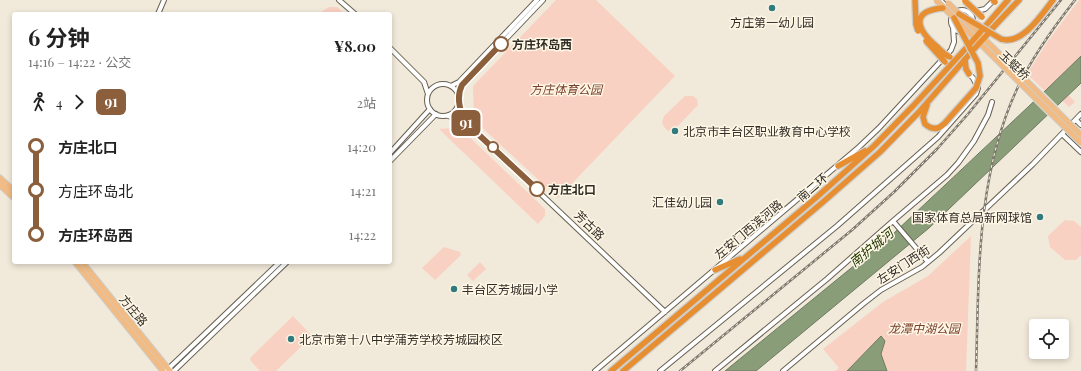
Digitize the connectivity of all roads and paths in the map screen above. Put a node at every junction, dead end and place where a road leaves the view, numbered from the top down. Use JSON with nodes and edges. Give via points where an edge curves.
{"nodes":[{"id":1,"x":164,"y":0,"type":"edge"},
{"id":2,"x":339,"y":0,"type":"edge"},
{"id":3,"x":537,"y":0,"type":"edge"},
{"id":4,"x":543,"y":0,"type":"edge"},
{"id":5,"x":915,"y":0,"type":"edge"},
{"id":6,"x":936,"y":0,"type":"edge"},
{"id":7,"x":940,"y":0,"type":"edge"},
{"id":8,"x":1008,"y":0,"type":"edge"},
{"id":9,"x":1019,"y":0,"type":"edge"},
{"id":10,"x":1053,"y":0,"type":"edge"},
{"id":11,"x":964,"y":1,"type":"edge"},
{"id":12,"x":994,"y":1,"type":"edge"},
{"id":13,"x":946,"y":3,"type":"edge"},
{"id":14,"x":159,"y":12,"type":"edge"},
{"id":15,"x":353,"y":12,"type":"edge"},
{"id":16,"x":969,"y":12,"type":"junction"},
{"id":17,"x":955,"y":14,"type":"junction"},
{"id":18,"x":982,"y":17,"type":"junction"},
{"id":19,"x":992,"y":18,"type":"junction"},
{"id":20,"x":953,"y":27,"type":"junction"},
{"id":21,"x":984,"y":28,"type":"junction"},
{"id":22,"x":970,"y":29,"type":"junction"},
{"id":23,"x":392,"y":50,"type":"edge"},
{"id":24,"x":958,"y":56,"type":"junction"},
{"id":25,"x":965,"y":59,"type":"junction"},
{"id":26,"x":945,"y":71,"type":"junction"},
{"id":27,"x":954,"y":72,"type":"junction"},
{"id":28,"x":969,"y":74,"type":"junction"},
{"id":29,"x":424,"y":82,"type":"junction"},
{"id":30,"x":436,"y":86,"type":"junction"},
{"id":31,"x":451,"y":86,"type":"junction"},
{"id":32,"x":458,"y":93,"type":"junction"},
{"id":33,"x":428,"y":94,"type":"junction"},
{"id":34,"x":930,"y":99,"type":"junction"},
{"id":35,"x":992,"y":102,"type":"dead end"},
{"id":36,"x":458,"y":106,"type":"junction"},
{"id":37,"x":430,"y":109,"type":"junction"},
{"id":38,"x":436,"y":114,"type":"junction"},
{"id":39,"x":1081,"y":114,"type":"edge"},
{"id":40,"x":448,"y":116,"type":"junction"},
{"id":41,"x":1076,"y":120,"type":"junction"},
{"id":42,"x":464,"y":121,"type":"junction"},
{"id":43,"x":1081,"y":125,"type":"edge"},
{"id":44,"x":1069,"y":127,"type":"junction"},
{"id":45,"x":1062,"y":134,"type":"junction"},
{"id":46,"x":1081,"y":136,"type":"edge"},
{"id":47,"x":1081,"y":143,"type":"edge"},
{"id":48,"x":1073,"y":145,"type":"junction"},
{"id":49,"x":874,"y":146,"type":"junction"},
{"id":50,"x":392,"y":151,"type":"edge"},
{"id":51,"x":1081,"y":152,"type":"edge"},
{"id":52,"x":392,"y":159,"type":"edge"},
{"id":53,"x":838,"y":166,"type":"junction"},
{"id":54,"x":0,"y":178,"type":"edge"},
{"id":55,"x":0,"y":185,"type":"edge"},
{"id":56,"x":12,"y":189,"type":"edge"},
{"id":57,"x":12,"y":196,"type":"edge"},
{"id":58,"x":893,"y":221,"type":"junction"},
{"id":59,"x":748,"y":255,"type":"junction"},
{"id":60,"x":928,"y":262,"type":"junction"},
{"id":61,"x":77,"y":264,"type":"edge"},
{"id":62,"x":84,"y":264,"type":"edge"},
{"id":63,"x":278,"y":264,"type":"edge"},
{"id":64,"x":285,"y":264,"type":"edge"},
{"id":65,"x":715,"y":270,"type":"junction"},
{"id":66,"x":665,"y":312,"type":"junction"},
{"id":67,"x":167,"y":370,"type":"edge"},
{"id":68,"x":174,"y":371,"type":"edge"},
{"id":69,"x":595,"y":371,"type":"edge"},
{"id":70,"x":611,"y":371,"type":"edge"},
{"id":71,"x":623,"y":371,"type":"edge"},
{"id":72,"x":660,"y":371,"type":"edge"},
{"id":73,"x":714,"y":371,"type":"edge"},
{"id":74,"x":783,"y":371,"type":"edge"}],
"edges":[{"from":1,"to":14,"type":"street"},
{"from":2,"to":15,"type":"street"},
{"from":3,"to":31,"type":"street","via":[[459,82]]},
{"from":4,"to":32,"type":"street","via":[[462,85]]},
{"from":5,"to":26,"type":"highway","bridge":true,"via":[[918,32],[945,62]]},
{"from":6,"to":13,"type":"main road","name":"玉蜓桥","bridge":true},
{"from":7,"to":17,"type":"street"},
{"from":8,"to":19,"type":"highway","name":"南二环"},
{"from":9,"to":25,"type":"highway","name":"南二环","bridge":true},
{"from":10,"to":17,"type":"highway","bridge":true,"via":[[1023,34],[1012,40],[1001,38]]},
{"from":11,"to":18,"type":"highway","bridge":true},
{"from":12,"to":16,"type":"street","via":[[982,10]]},
{"from":12,"to":19,"type":"highway","via":[[997,7]]},
{"from":13,"to":17,"type":"main road","name":"玉蜓桥","bridge":true},
{"from":13,"to":24,"type":"highway","bridge":true,"via":[[922,15],[920,27],[926,37],[948,56]]},
{"from":16,"to":17,"type":"street","via":[[963,10]]},
{"from":16,"to":22,"type":"street","via":[[973,20]]},
{"from":17,"to":20,"type":"street","via":[[952,20]]},
{"from":17,"to":34,"type":"highway","bridge":true,"via":[[978,63],[980,76],[976,88],[939,128],[933,129],[924,122],[924,113]]},
{"from":17,"to":46,"type":"main road","name":"玉蜓桥","bridge":true},
{"from":17,"to":47,"type":"main road","name":"玉蜓桥","bridge":true},
{"from":18,"to":19,"type":"highway","via":[[987,21]]},
{"from":18,"to":21,"type":"highway","via":[[985,21]]},
{"from":19,"to":21,"type":"highway","name":"南二环"},
{"from":20,"to":22,"type":"street","via":[[961,31]]},
{"from":20,"to":53,"type":"street","name":"左安门西滨河路","via":[[954,42],[951,50],[879,128]]},
{"from":21,"to":24,"type":"highway","name":"南二环","bridge":true},
{"from":22,"to":44,"type":"street","bridge":true},
{"from":23,"to":29,"type":"street"},
{"from":24,"to":26,"type":"highway","name":"南二环"},
{"from":25,"to":27,"type":"highway","name":"南二环"},
{"from":25,"to":28,"type":"highway"},
{"from":26,"to":49,"type":"highway","name":"南二环"},
{"from":27,"to":28,"type":"highway"},
{"from":27,"to":34,"type":"highway","name":"南二环"},
{"from":28,"to":72,"type":"street","via":[[978,88],[976,94],[938,137],[837,226]]},
{"from":29,"to":30,"type":"street"},
{"from":29,"to":33,"type":"street"},
{"from":30,"to":31,"type":"street"},
{"from":30,"to":33,"type":"street"},
{"from":31,"to":32,"type":"street"},
{"from":32,"to":36,"type":"street"},
{"from":33,"to":37,"type":"street","via":[[427,103]]},
{"from":34,"to":71,"type":"highway","name":"南二环","via":[[880,152]]},
{"from":35,"to":58,"type":"street","via":[[984,122],[958,163]]},
{"from":36,"to":40,"type":"street"},
{"from":36,"to":42,"type":"street"},
{"from":37,"to":38,"type":"street"},
{"from":37,"to":50,"type":"street"},
{"from":38,"to":40,"type":"street"},
{"from":38,"to":52,"type":"street"},
{"from":39,"to":41,"type":"street","name":"左安门西街"},
{"from":40,"to":42,"type":"street"},
{"from":41,"to":43,"type":"street"},
{"from":41,"to":44,"type":"street","name":"左安门西街"},
{"from":42,"to":66,"type":"street","name":"芳古路"},
{"from":44,"to":45,"type":"street","name":"左安门西街"},
{"from":45,"to":48,"type":"street"},
{"from":45,"to":60,"type":"street","name":"左安门西街"},
{"from":46,"to":48,"type":"street"},
{"from":48,"to":51,"type":"street"},
{"from":49,"to":53,"type":"highway"},
{"from":49,"to":59,"type":"highway","name":"南二环"},
{"from":53,"to":65,"type":"street","name":"左安门西滨河路"},
{"from":54,"to":56,"type":"main road"},
{"from":55,"to":57,"type":"main road"},
{"from":58,"to":60,"type":"street"},
{"from":58,"to":73,"type":"street","via":[[827,279]]},
{"from":59,"to":65,"type":"highway"},
{"from":59,"to":70,"type":"highway","name":"南二环"},
{"from":60,"to":74,"type":"street","name":"左安门西街","via":[[881,290]]},
{"from":61,"to":67,"type":"main road","name":"方庄路"},
{"from":62,"to":67,"type":"main road","name":"方庄路"},
{"from":63,"to":67,"type":"street"},
{"from":64,"to":68,"type":"street"},
{"from":65,"to":66,"type":"street","name":"左安门西滨河路"},
{"from":66,"to":69,"type":"street","name":"左安门西滨河路"}]}
